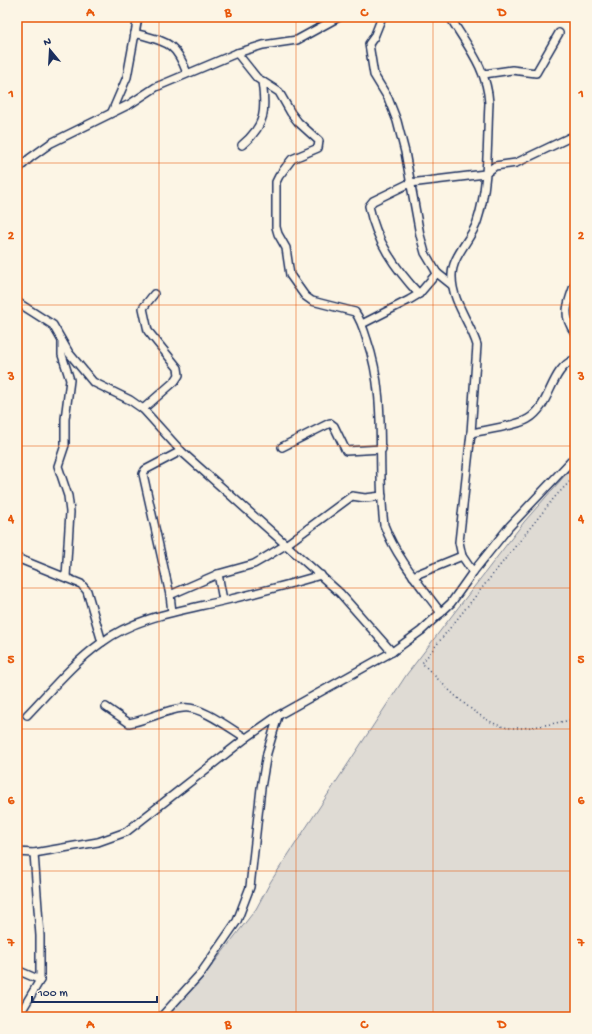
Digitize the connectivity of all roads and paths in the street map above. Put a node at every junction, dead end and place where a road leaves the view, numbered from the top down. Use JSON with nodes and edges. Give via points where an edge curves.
{"nodes":[{"id":1,"x":138,"y":17,"type":"edge"},
{"id":2,"x":339,"y":17,"type":"edge"},
{"id":3,"x":382,"y":17,"type":"edge"},
{"id":4,"x":450,"y":17,"type":"edge"},
{"id":5,"x":135,"y":33,"type":"junction"},
{"id":6,"x":559,"y":33,"type":"dead end"},
{"id":7,"x":237,"y":53,"type":"junction"},
{"id":8,"x":187,"y":73,"type":"junction"},
{"id":9,"x":484,"y":74,"type":"junction"},
{"id":10,"x":262,"y":81,"type":"junction"},
{"id":11,"x":112,"y":112,"type":"junction"},
{"id":12,"x":575,"y":135,"type":"edge"},
{"id":13,"x":242,"y":145,"type":"dead end"},
{"id":14,"x":17,"y":170,"type":"edge"},
{"id":15,"x":485,"y":174,"type":"junction"},
{"id":16,"x":410,"y":183,"type":"junction"},
{"id":17,"x":437,"y":273,"type":"junction"},
{"id":18,"x":452,"y":285,"type":"junction"},
{"id":19,"x":574,"y":286,"type":"edge"},
{"id":20,"x":154,"y":294,"type":"dead end"},
{"id":21,"x":419,"y":294,"type":"junction"},
{"id":22,"x":17,"y":302,"type":"edge"},
{"id":23,"x":362,"y":324,"type":"junction"},
{"id":24,"x":575,"y":333,"type":"edge"},
{"id":25,"x":62,"y":342,"type":"junction"},
{"id":26,"x":575,"y":359,"type":"edge"},
{"id":27,"x":143,"y":409,"type":"junction"},
{"id":28,"x":471,"y":433,"type":"junction"},
{"id":29,"x":282,"y":447,"type":"dead end"},
{"id":30,"x":382,"y":449,"type":"junction"},
{"id":31,"x":181,"y":451,"type":"junction"},
{"id":32,"x":575,"y":457,"type":"edge"},
{"id":33,"x":575,"y":476,"type":"edge"},
{"id":34,"x":382,"y":496,"type":"junction"},
{"id":35,"x":287,"y":544,"type":"junction"},
{"id":36,"x":462,"y":556,"type":"junction"},
{"id":37,"x":17,"y":558,"type":"edge"},
{"id":38,"x":472,"y":572,"type":"junction"},
{"id":39,"x":218,"y":574,"type":"junction"},
{"id":40,"x":321,"y":575,"type":"junction"},
{"id":41,"x":413,"y":576,"type":"junction"},
{"id":42,"x":66,"y":577,"type":"junction"},
{"id":43,"x":170,"y":595,"type":"junction"},
{"id":44,"x":223,"y":600,"type":"junction"},
{"id":45,"x":172,"y":612,"type":"junction"},
{"id":46,"x":441,"y":613,"type":"junction"},
{"id":47,"x":102,"y":642,"type":"junction"},
{"id":48,"x":392,"y":652,"type":"junction"},
{"id":49,"x":106,"y":707,"type":"dead end"},
{"id":50,"x":28,"y":715,"type":"dead end"},
{"id":51,"x":278,"y":715,"type":"junction"},
{"id":52,"x":575,"y":719,"type":"edge"},
{"id":53,"x":246,"y":738,"type":"junction"},
{"id":54,"x":17,"y":852,"type":"edge"},
{"id":55,"x":34,"y":853,"type":"junction"},
{"id":56,"x":17,"y":970,"type":"edge"},
{"id":57,"x":40,"y":980,"type":"junction"},
{"id":58,"x":18,"y":1017,"type":"edge"},
{"id":59,"x":161,"y":1017,"type":"edge"}],
"edges":[{"from":1,"to":5,"type":"street"},
{"from":2,"to":7,"type":"street","via":[[291,43],[263,46]]},
{"from":3,"to":16,"type":"street","via":[[369,44],[374,75],[388,98],[397,121]]},
{"from":4,"to":9,"type":"street"},
{"from":5,"to":8,"type":"street","via":[[171,45],[180,56]]},
{"from":5,"to":11,"type":"street","via":[[127,77]]},
{"from":6,"to":9,"type":"street","via":[[536,74],[512,70]]},
{"from":7,"to":8,"type":"street"},
{"from":7,"to":10,"type":"street"},
{"from":8,"to":11,"type":"street"},
{"from":9,"to":15,"type":"street","via":[[489,103]]},
{"from":10,"to":13,"type":"street","via":[[264,114],[254,136]]},
{"from":10,"to":23,"type":"street","via":[[279,92],[290,113],[319,141],[318,148],[291,160],[276,182],[276,226],[286,248],[290,275],[305,296],[312,301],[355,312]]},
{"from":11,"to":14,"type":"street","via":[[51,142]]},
{"from":12,"to":15,"type":"street","via":[[516,163],[494,166]]},
{"from":15,"to":16,"type":"street"},
{"from":15,"to":18,"type":"street","via":[[477,222],[454,266]]},
{"from":16,"to":17,"type":"street","via":[[423,247]]},
{"from":16,"to":21,"type":"street","via":[[373,201],[369,206],[390,260]]},
{"from":17,"to":18,"type":"street"},
{"from":17,"to":21,"type":"street"},
{"from":18,"to":28,"type":"street","via":[[477,345]]},
{"from":19,"to":24,"type":"street","via":[[566,314],[568,324]]},
{"from":20,"to":27,"type":"street","via":[[143,308],[148,331],[179,372],[175,381]]},
{"from":21,"to":23,"type":"street"},
{"from":22,"to":25,"type":"street","via":[[53,325]]},
{"from":23,"to":30,"type":"street","via":[[377,376]]},
{"from":25,"to":27,"type":"street","via":[[93,382]]},
{"from":25,"to":42,"type":"street","via":[[62,355],[70,380],[65,445],[58,466],[70,507]]},
{"from":26,"to":28,"type":"street","via":[[560,369],[548,395],[528,419]]},
{"from":27,"to":31,"type":"street"},
{"from":28,"to":36,"type":"street","via":[[459,542]]},
{"from":29,"to":30,"type":"street","via":[[330,423],[346,451]]},
{"from":30,"to":34,"type":"street"},
{"from":31,"to":35,"type":"street"},
{"from":31,"to":43,"type":"street","via":[[145,470],[143,474]]},
{"from":32,"to":38,"type":"street","via":[[509,527]]},
{"from":33,"to":52,"type":"path","via":[[554,498],[422,663],[461,702],[493,723],[510,728]]},
{"from":34,"to":35,"type":"street","via":[[347,498]]},
{"from":34,"to":41,"type":"street","via":[[387,534]]},
{"from":35,"to":39,"type":"street","via":[[254,564]]},
{"from":35,"to":40,"type":"street"},
{"from":36,"to":38,"type":"street"},
{"from":36,"to":41,"type":"street"},
{"from":37,"to":42,"type":"street"},
{"from":38,"to":46,"type":"street"},
{"from":39,"to":43,"type":"street"},
{"from":39,"to":44,"type":"street"},
{"from":40,"to":44,"type":"street"},
{"from":40,"to":48,"type":"street","via":[[371,626]]},
{"from":41,"to":46,"type":"street"},
{"from":42,"to":47,"type":"street","via":[[81,584],[87,591]]},
{"from":43,"to":45,"type":"street"},
{"from":44,"to":45,"type":"street"},
{"from":45,"to":47,"type":"street","via":[[133,626]]},
{"from":46,"to":48,"type":"street"},
{"from":47,"to":50,"type":"street","via":[[67,672]]},
{"from":48,"to":51,"type":"street"},
{"from":49,"to":53,"type":"street","via":[[129,723],[181,708],[191,708]]},
{"from":51,"to":53,"type":"street"},
{"from":51,"to":59,"type":"street","via":[[266,753],[250,887],[237,921],[201,973]]},
{"from":53,"to":55,"type":"street","via":[[126,832],[98,842]]},
{"from":54,"to":55,"type":"street"},
{"from":55,"to":57,"type":"street","via":[[40,936]]},
{"from":56,"to":57,"type":"street"},
{"from":57,"to":58,"type":"street"}]}
